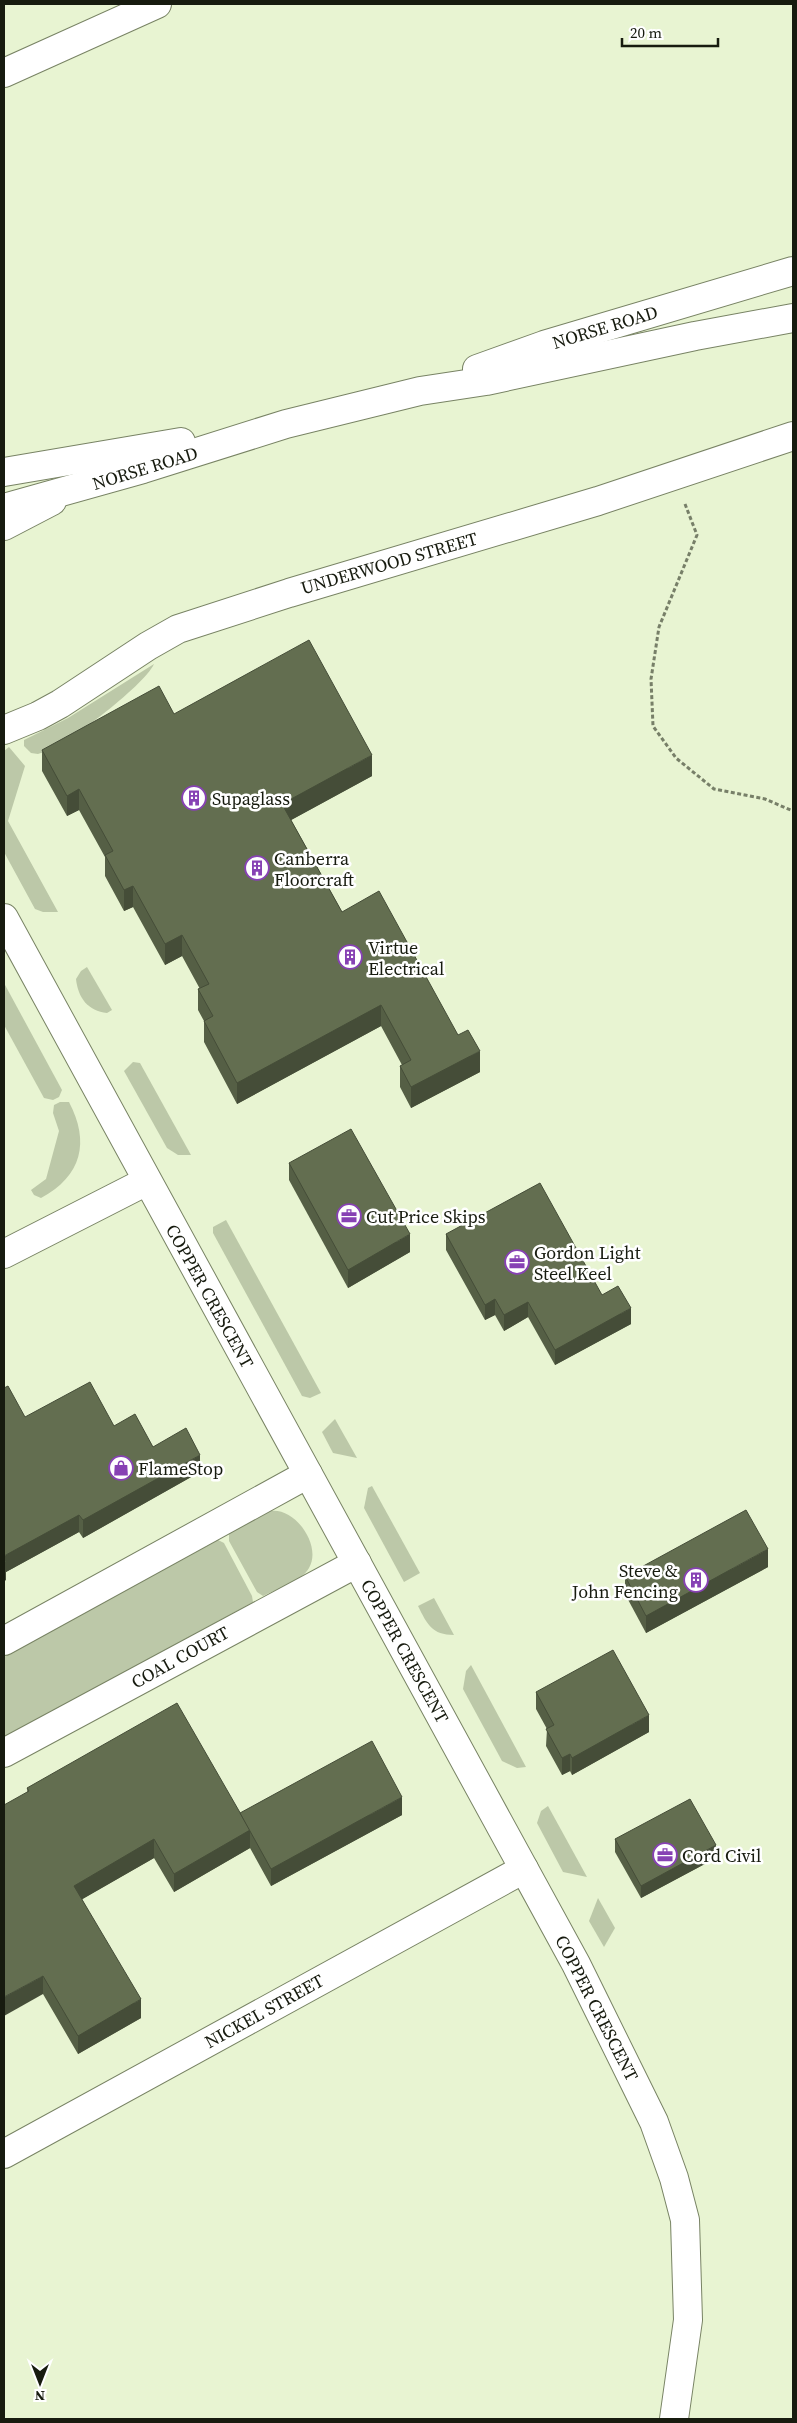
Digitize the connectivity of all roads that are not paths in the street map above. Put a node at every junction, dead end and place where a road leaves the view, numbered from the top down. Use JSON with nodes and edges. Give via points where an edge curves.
{"nodes":[{"id":1,"x":157,"y":4,"type":"edge"},
{"id":2,"x":4,"y":73,"type":"edge"},
{"id":3,"x":793,"y":271,"type":"edge"},
{"id":4,"x":793,"y":318,"type":"edge"},
{"id":5,"x":420,"y":391,"type":"junction"},
{"id":6,"x":286,"y":424,"type":"junction"},
{"id":7,"x":793,"y":436,"type":"edge"},
{"id":8,"x":4,"y":472,"type":"edge"},
{"id":9,"x":80,"y":487,"type":"junction"},
{"id":10,"x":4,"y":508,"type":"edge"},
{"id":11,"x":4,"y":526,"type":"edge"},
{"id":12,"x":4,"y":730,"type":"edge"},
{"id":13,"x":4,"y":918,"type":"edge"},
{"id":14,"x":147,"y":1181,"type":"junction"},
{"id":15,"x":4,"y":1254,"type":"edge"},
{"id":16,"x":308,"y":1474,"type":"junction"},
{"id":17,"x":357,"y":1562,"type":"junction"},
{"id":18,"x":4,"y":1641,"type":"edge"},
{"id":19,"x":4,"y":1753,"type":"edge"},
{"id":20,"x":524,"y":1869,"type":"junction"},
{"id":21,"x":4,"y":2154,"type":"edge"},
{"id":22,"x":674,"y":2419,"type":"edge"}],
"edges":[{"from":1,"to":2,"type":"street"},
{"from":3,"to":5,"type":"street","name":"NORSE ROAD","via":[[544,345]]},
{"from":4,"to":5,"type":"street","name":"NORSE ROAD","via":[[486,381]]},
{"from":5,"to":6,"type":"street","name":"NORSE ROAD"},
{"from":6,"to":8,"type":"street","name":"NORSE ROAD"},
{"from":6,"to":9,"type":"street","name":"NORSE ROAD"},
{"from":7,"to":12,"type":"street","name":"UNDERWOOD STREET","via":[[598,502],[218,614],[168,634],[60,704]]},
{"from":9,"to":10,"type":"street","name":"NORSE ROAD"},
{"from":9,"to":11,"type":"street"},
{"from":13,"to":14,"type":"street","name":"COPPER CRESCENT"},
{"from":14,"to":15,"type":"street"},
{"from":14,"to":16,"type":"street","name":"COPPER CRESCENT"},
{"from":16,"to":17,"type":"street","name":"COPPER CRESCENT"},
{"from":16,"to":18,"type":"street"},
{"from":17,"to":19,"type":"street","name":"COAL COURT"},
{"from":17,"to":20,"type":"street","name":"COPPER CRESCENT"},
{"from":20,"to":21,"type":"street","name":"NICKEL STREET"},
{"from":20,"to":22,"type":"street","name":"COPPER CRESCENT","via":[[576,1964],[654,2122],[674,2178],[685,2220],[688,2266],[688,2320]]}]}
